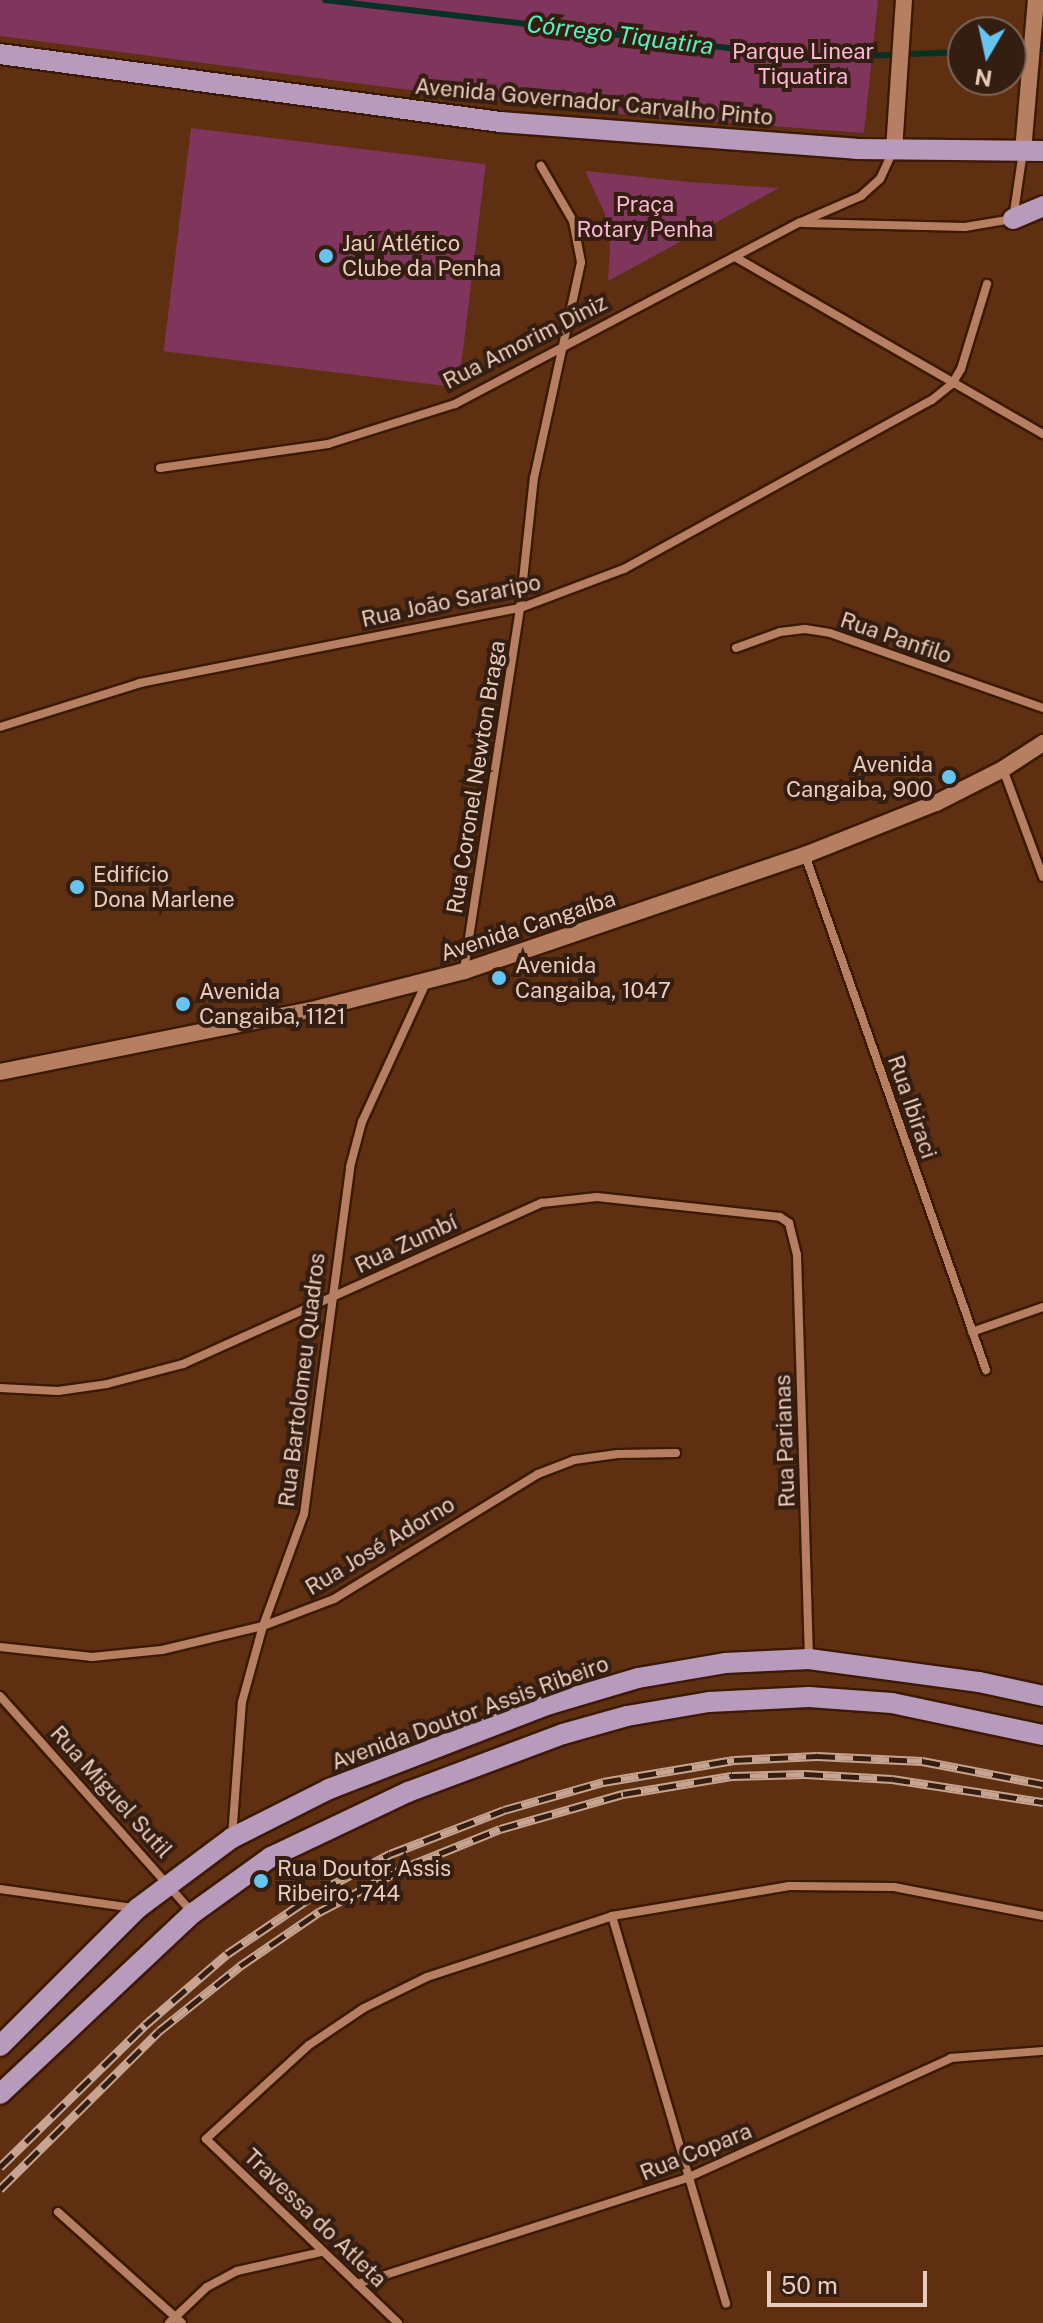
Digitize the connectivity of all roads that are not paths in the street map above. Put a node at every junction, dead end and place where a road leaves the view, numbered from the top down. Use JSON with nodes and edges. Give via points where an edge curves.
{"nodes":[{"id":1,"x":904,"y":0,"type":"edge"},
{"id":2,"x":1036,"y":0,"type":"edge"},
{"id":3,"x":0,"y":54,"type":"edge"},
{"id":4,"x":894,"y":150,"type":"junction"},
{"id":5,"x":1033,"y":151,"type":"edge"},
{"id":6,"x":541,"y":166,"type":"dead end"},
{"id":7,"x":1043,"y":206,"type":"edge"},
{"id":8,"x":1013,"y":219,"type":"junction"},
{"id":9,"x":799,"y":223,"type":"junction"},
{"id":10,"x":735,"y":257,"type":"junction"},
{"id":11,"x":987,"y":284,"type":"dead end"},
{"id":12,"x":558,"y":352,"type":"junction"},
{"id":13,"x":952,"y":384,"type":"junction"},
{"id":14,"x":1043,"y":434,"type":"edge"},
{"id":15,"x":160,"y":468,"type":"dead end"},
{"id":16,"x":520,"y":608,"type":"junction"},
{"id":17,"x":736,"y":648,"type":"dead end"},
{"id":18,"x":1043,"y":708,"type":"edge"},
{"id":19,"x":0,"y":727,"type":"edge"},
{"id":20,"x":1043,"y":743,"type":"edge"},
{"id":21,"x":1003,"y":769,"type":"junction"},
{"id":22,"x":805,"y":855,"type":"junction"},
{"id":23,"x":1043,"y":877,"type":"edge"},
{"id":24,"x":464,"y":971,"type":"junction"},
{"id":25,"x":427,"y":981,"type":"junction"},
{"id":26,"x":0,"y":1072,"type":"edge"},
{"id":27,"x":789,"y":1223,"type":"joint"},
{"id":28,"x":331,"y":1299,"type":"junction"},
{"id":29,"x":1043,"y":1307,"type":"edge"},
{"id":30,"x":972,"y":1332,"type":"junction"},
{"id":31,"x":986,"y":1370,"type":"dead end"},
{"id":32,"x":0,"y":1388,"type":"edge"},
{"id":33,"x":676,"y":1453,"type":"dead end"},
{"id":34,"x":263,"y":1626,"type":"junction"},
{"id":35,"x":0,"y":1647,"type":"edge"},
{"id":36,"x":809,"y":1659,"type":"junction"},
{"id":37,"x":0,"y":1696,"type":"edge"},
{"id":38,"x":1043,"y":1696,"type":"edge"},
{"id":39,"x":1043,"y":1735,"type":"edge"},
{"id":40,"x":232,"y":1838,"type":"junction"},
{"id":41,"x":169,"y":1883,"type":"junction"},
{"id":42,"x":0,"y":1889,"type":"edge"},
{"id":43,"x":138,"y":1908,"type":"junction"},
{"id":44,"x":193,"y":1913,"type":"junction"},
{"id":45,"x":612,"y":1916,"type":"junction"},
{"id":46,"x":1043,"y":1916,"type":"edge"},
{"id":47,"x":0,"y":2046,"type":"edge"},
{"id":48,"x":1043,"y":2051,"type":"edge"},
{"id":49,"x":0,"y":2094,"type":"edge"},
{"id":50,"x":687,"y":2178,"type":"junction"},
{"id":51,"x":58,"y":2212,"type":"dead end"},
{"id":52,"x":321,"y":2252,"type":"junction"},
{"id":53,"x":357,"y":2284,"type":"junction"},
{"id":54,"x":726,"y":2304,"type":"dead end"},
{"id":55,"x":175,"y":2321,"type":"edge"},
{"id":56,"x":398,"y":2323,"type":"edge"}],
"edges":[{"from":1,"to":4,"type":"main road","name":"Rua Amorim Diniz"},
{"from":2,"to":5,"type":"main road","via":[[1027,100]]},
{"from":3,"to":4,"type":"main road","name":"Avenida Governador Carvalho Pinto","via":[[500,122]]},
{"from":4,"to":5,"type":"main road","name":"Avenida Governador Carvalho Pinto"},
{"from":4,"to":9,"type":"street","name":"Rua Amorim Diniz","via":[[871,189]]},
{"from":5,"to":8,"type":"street"},
{"from":6,"to":12,"type":"street","name":"Rua Coronel Newton Braga","via":[[573,221],[581,262]]},
{"from":7,"to":8,"type":"main road"},
{"from":8,"to":9,"type":"street","name":"Rua Amorim Diniz","via":[[965,227]]},
{"from":9,"to":10,"type":"street","name":"Rua Amorim Diniz"},
{"from":10,"to":12,"type":"street","name":"Rua Amorim Diniz"},
{"from":10,"to":13,"type":"street"},
{"from":11,"to":13,"type":"street","name":"Rua João Sararipo","via":[[969,350]]},
{"from":12,"to":15,"type":"street","name":"Rua Amorim Diniz","via":[[455,404],[328,444]]},
{"from":12,"to":16,"type":"street","name":"Rua Coronel Newton Braga","via":[[534,478]]},
{"from":13,"to":14,"type":"street"},
{"from":13,"to":16,"type":"street","name":"Rua João Sararipo","via":[[932,400],[624,569]]},
{"from":16,"to":19,"type":"street","name":"Rua João Sararipo","via":[[140,683]]},
{"from":16,"to":24,"type":"street","name":"Rua Coronel Newton Braga"},
{"from":17,"to":18,"type":"street","name":"Rua Panfilo","via":[[780,632],[830,633]]},
{"from":20,"to":21,"type":"main road","name":"Avenida Cangaíba"},
{"from":21,"to":22,"type":"main road","name":"Avenida Cangaíba","via":[[936,803]]},
{"from":21,"to":23,"type":"street"},
{"from":22,"to":24,"type":"main road","name":"Avenida Cangaíba"},
{"from":22,"to":30,"type":"street","name":"Rua Ibiraci"},
{"from":24,"to":25,"type":"main road","name":"Avenida Cangaíba"},
{"from":25,"to":26,"type":"main road","name":"Avenida Cangaíba","via":[[304,1012]]},
{"from":25,"to":28,"type":"street","name":"Rua Bartolomeu Quadros","via":[[362,1122],[350,1167]]},
{"from":27,"to":28,"type":"street","name":"Rua Zumbí","via":[[768,1213],[569,1197],[515,1213]]},
{"from":27,"to":36,"type":"street","name":"Rua Parianas","via":[[797,1255]]},
{"from":28,"to":32,"type":"street","name":"Rua Zumbí","via":[[183,1364],[58,1391]]},
{"from":28,"to":34,"type":"street","name":"Rua Bartolomeu Quadros","via":[[304,1514]]},
{"from":29,"to":30,"type":"street"},
{"from":30,"to":31,"type":"street","name":"Rua Ibiraci"},
{"from":33,"to":34,"type":"street","name":"Rua José Adorno","via":[[574,1460],[538,1474],[334,1599]]},
{"from":34,"to":35,"type":"street","name":"Rua José Adorno","via":[[162,1650],[92,1657]]},
{"from":34,"to":40,"type":"street","name":"Rua Bartolomeu Quadros","via":[[242,1702]]},
{"from":36,"to":38,"type":"main road","name":"Avenida Doutor Assis Ribeiro"},
{"from":36,"to":40,"type":"main road","name":"Avenida Doutor Assis Ribeiro","via":[[725,1663],[638,1678],[547,1705],[329,1789]]},
{"from":37,"to":41,"type":"street","name":"Rua Miguel Sutil"},
{"from":39,"to":44,"type":"main road","via":[[892,1703],[809,1697],[709,1702],[627,1716],[549,1739],[319,1831],[261,1863]]},
{"from":40,"to":41,"type":"main road","name":"Avenida Doutor Assis Ribeiro"},
{"from":41,"to":43,"type":"main road","name":"Avenida Doutor Assis Ribeiro"},
{"from":41,"to":44,"type":"street","name":"Rua Miguel Sutil"},
{"from":42,"to":43,"type":"street"},
{"from":43,"to":47,"type":"main road","name":"Avenida Doutor Assis Ribeiro"},
{"from":44,"to":49,"type":"main road"},
{"from":45,"to":46,"type":"street","via":[[789,1886],[849,1884],[957,1897]]},
{"from":45,"to":50,"type":"street"},
{"from":45,"to":52,"type":"street","name":"Travessa do Atleta","via":[[427,1977],[364,2008],[309,2045],[206,2139]]},
{"from":48,"to":50,"type":"street","name":"Rua Copara","via":[[951,2058]]},
{"from":50,"to":53,"type":"street","name":"Rua Copara"},
{"from":50,"to":54,"type":"street"},
{"from":51,"to":55,"type":"street"},
{"from":52,"to":53,"type":"street","name":"Travessa do Atleta"},
{"from":52,"to":55,"type":"street","via":[[237,2271],[207,2287]]},
{"from":53,"to":56,"type":"street","name":"Travessa do Atleta"}]}
